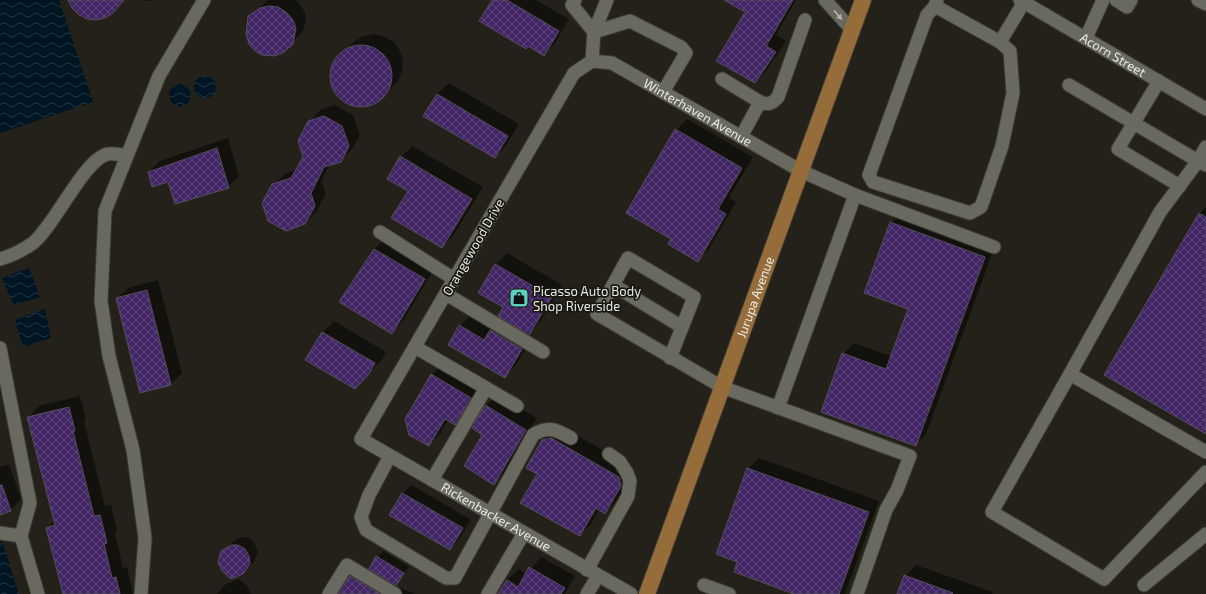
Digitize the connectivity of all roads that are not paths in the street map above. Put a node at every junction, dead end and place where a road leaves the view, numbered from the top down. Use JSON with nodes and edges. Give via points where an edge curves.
{"nodes":[{"id":1,"x":204,"y":0,"type":"edge"},
{"id":2,"x":575,"y":0,"type":"edge"},
{"id":3,"x":607,"y":0,"type":"edge"},
{"id":4,"x":825,"y":0,"type":"edge"},
{"id":5,"x":863,"y":0,"type":"edge"},
{"id":6,"x":1103,"y":0,"type":"edge"},
{"id":7,"x":1116,"y":0,"type":"edge"},
{"id":8,"x":1131,"y":0,"type":"edge"},
{"id":9,"x":1198,"y":0,"type":"edge"},
{"id":10,"x":1022,"y":1,"type":"edge"},
{"id":11,"x":936,"y":3,"type":"edge"},
{"id":12,"x":1206,"y":4,"type":"edge"},
{"id":13,"x":804,"y":20,"type":"dead end"},
{"id":14,"x":852,"y":30,"type":"junction"},
{"id":15,"x":594,"y":32,"type":"junction"},
{"id":16,"x":1086,"y":38,"type":"junction"},
{"id":17,"x":1000,"y":42,"type":"junction"},
{"id":18,"x":592,"y":61,"type":"junction"},
{"id":19,"x":722,"y":79,"type":"dead end"},
{"id":20,"x":1159,"y":81,"type":"junction"},
{"id":21,"x":1069,"y":85,"type":"dead end"},
{"id":22,"x":663,"y":92,"type":"junction"},
{"id":23,"x":760,"y":102,"type":"junction"},
{"id":24,"x":1206,"y":109,"type":"edge"},
{"id":25,"x":1134,"y":123,"type":"junction"},
{"id":26,"x":741,"y":137,"type":"junction"},
{"id":27,"x":1206,"y":147,"type":"edge"},
{"id":28,"x":126,"y":155,"type":"junction"},
{"id":29,"x":1202,"y":163,"type":"edge"},
{"id":30,"x":801,"y":172,"type":"junction"},
{"id":31,"x":1180,"y":186,"type":"junction"},
{"id":32,"x":855,"y":195,"type":"junction"},
{"id":33,"x":380,"y":232,"type":"dead end"},
{"id":34,"x":994,"y":247,"type":"dead end"},
{"id":35,"x":0,"y":259,"type":"edge"},
{"id":36,"x":454,"y":279,"type":"junction"},
{"id":37,"x":613,"y":285,"type":"junction"},
{"id":38,"x":446,"y":294,"type":"junction"},
{"id":39,"x":682,"y":327,"type":"junction"},
{"id":40,"x":415,"y":347,"type":"junction"},
{"id":41,"x":0,"y":348,"type":"edge"},
{"id":42,"x":543,"y":352,"type":"dead end"},
{"id":43,"x":670,"y":358,"type":"junction"},
{"id":44,"x":1070,"y":374,"type":"junction"},
{"id":45,"x":722,"y":387,"type":"junction"},
{"id":46,"x":486,"y":388,"type":"junction"},
{"id":47,"x":517,"y":406,"type":"dead end"},
{"id":48,"x":778,"y":408,"type":"junction"},
{"id":49,"x":571,"y":438,"type":"dead end"},
{"id":50,"x":361,"y":439,"type":"joint"},
{"id":51,"x":1206,"y":452,"type":"edge"},
{"id":52,"x":608,"y":454,"type":"dead end"},
{"id":53,"x":390,"y":456,"type":"junction"},
{"id":54,"x":1206,"y":472,"type":"edge"},
{"id":55,"x":432,"y":480,"type":"junction"},
{"id":56,"x":490,"y":514,"type":"junction"},
{"id":57,"x":0,"y":532,"type":"edge"},
{"id":58,"x":524,"y":533,"type":"junction"},
{"id":59,"x":1206,"y":534,"type":"edge"},
{"id":60,"x":21,"y":536,"type":"junction"},
{"id":61,"x":592,"y":573,"type":"junction"},
{"id":62,"x":704,"y":585,"type":"dead end"},
{"id":63,"x":1144,"y":586,"type":"dead end"},
{"id":64,"x":38,"y":594,"type":"edge"},
{"id":65,"x":141,"y":594,"type":"edge"},
{"id":66,"x":329,"y":594,"type":"edge"},
{"id":67,"x":395,"y":594,"type":"edge"},
{"id":68,"x":488,"y":594,"type":"edge"},
{"id":69,"x":587,"y":594,"type":"edge"},
{"id":70,"x":631,"y":594,"type":"edge"},
{"id":71,"x":647,"y":594,"type":"edge"},
{"id":72,"x":728,"y":594,"type":"edge"},
{"id":73,"x":857,"y":594,"type":"edge"}],
"edges":[{"from":1,"to":28,"type":"street","via":[[159,76]]},
{"from":2,"to":15,"type":"street","via":[[572,5]]},
{"from":3,"to":15,"type":"street"},
{"from":4,"to":14,"type":"street","one_way":true},
{"from":5,"to":14,"type":"main road","name":"Jurupa Avenue"},
{"from":6,"to":16,"type":"street"},
{"from":7,"to":8,"type":"street","via":[[1127,7]]},
{"from":9,"to":12,"type":"street"},
{"from":10,"to":16,"type":"street","name":"Acorn Street"},
{"from":10,"to":17,"type":"street"},
{"from":11,"to":17,"type":"street"},
{"from":11,"to":17,"type":"street","via":[[927,15],[869,175],[873,182],[970,213],[981,207],[1002,146],[1013,93],[1010,51]]},
{"from":13,"to":23,"type":"street","via":[[778,97],[773,103]]},
{"from":14,"to":30,"type":"main road","name":"Jurupa Avenue"},
{"from":15,"to":18,"type":"street"},
{"from":15,"to":22,"type":"street","via":[[630,21],[681,48],[686,53]]},
{"from":16,"to":20,"type":"street","name":"Acorn Street"},
{"from":18,"to":22,"type":"street","name":"Winterhaven Avenue","via":[[612,63]]},
{"from":18,"to":36,"type":"street","name":"Orangewood Drive","via":[[574,73]]},
{"from":19,"to":23,"type":"street"},
{"from":20,"to":24,"type":"street","name":"Acorn Street"},
{"from":20,"to":25,"type":"street"},
{"from":21,"to":25,"type":"street"},
{"from":22,"to":26,"type":"street","name":"Winterhaven Avenue"},
{"from":23,"to":26,"type":"street"},
{"from":25,"to":29,"type":"street"},
{"from":25,"to":31,"type":"street","via":[[1118,149]]},
{"from":26,"to":30,"type":"street","name":"Winterhaven Avenue"},
{"from":27,"to":29,"type":"street"},
{"from":28,"to":35,"type":"street","via":[[107,154],[90,165],[56,216],[34,242],[12,256]]},
{"from":28,"to":65,"type":"street","via":[[105,211],[102,301],[109,356],[133,450],[145,538]]},
{"from":29,"to":31,"type":"street"},
{"from":30,"to":32,"type":"street","name":"Winterhaven Avenue"},
{"from":30,"to":45,"type":"main road","name":"Jurupa Avenue"},
{"from":31,"to":44,"type":"street","via":[[1160,212]]},
{"from":32,"to":34,"type":"street","name":"Winterhaven Avenue"},
{"from":32,"to":48,"type":"street"},
{"from":33,"to":36,"type":"street"},
{"from":36,"to":38,"type":"street","name":"Orangewood Drive"},
{"from":37,"to":39,"type":"street"},
{"from":37,"to":39,"type":"street","via":[[628,258],[694,297]]},
{"from":37,"to":43,"type":"street","via":[[597,314]]},
{"from":38,"to":40,"type":"street","name":"Orangewood Drive"},
{"from":38,"to":42,"type":"street"},
{"from":39,"to":43,"type":"street"},
{"from":40,"to":46,"type":"street"},
{"from":40,"to":50,"type":"street","name":"Orangewood Drive"},
{"from":41,"to":60,"type":"street","via":[[30,503]]},
{"from":43,"to":45,"type":"street"},
{"from":44,"to":51,"type":"street"},
{"from":44,"to":54,"type":"street","via":[[992,512],[1104,579]]},
{"from":45,"to":48,"type":"street"},
{"from":45,"to":71,"type":"main road","name":"Jurupa Avenue"},
{"from":46,"to":47,"type":"street"},
{"from":46,"to":55,"type":"street"},
{"from":48,"to":73,"type":"street","via":[[910,456],[886,510]]},
{"from":49,"to":56,"type":"street","via":[[555,429],[543,430],[533,435]]},
{"from":50,"to":53,"type":"street","name":"Rickenbacker Avenue"},
{"from":52,"to":61,"type":"street","via":[[620,462],[627,473],[630,481],[628,496],[602,540]]},
{"from":53,"to":55,"type":"street","name":"Rickenbacker Avenue"},
{"from":53,"to":56,"type":"street","via":[[369,494],[360,517],[366,530],[446,578],[455,578]]},
{"from":55,"to":56,"type":"street","name":"Rickenbacker Avenue"},
{"from":56,"to":58,"type":"street","name":"Rickenbacker Avenue"},
{"from":57,"to":60,"type":"street"},
{"from":58,"to":61,"type":"street","name":"Rickenbacker Avenue"},
{"from":58,"to":68,"type":"street"},
{"from":59,"to":63,"type":"street"},
{"from":60,"to":64,"type":"street"},
{"from":61,"to":69,"type":"street"},
{"from":61,"to":70,"type":"street","name":"Rickenbacker Avenue"},
{"from":62,"to":72,"type":"street"},
{"from":66,"to":67,"type":"street","via":[[347,565]]}]}
